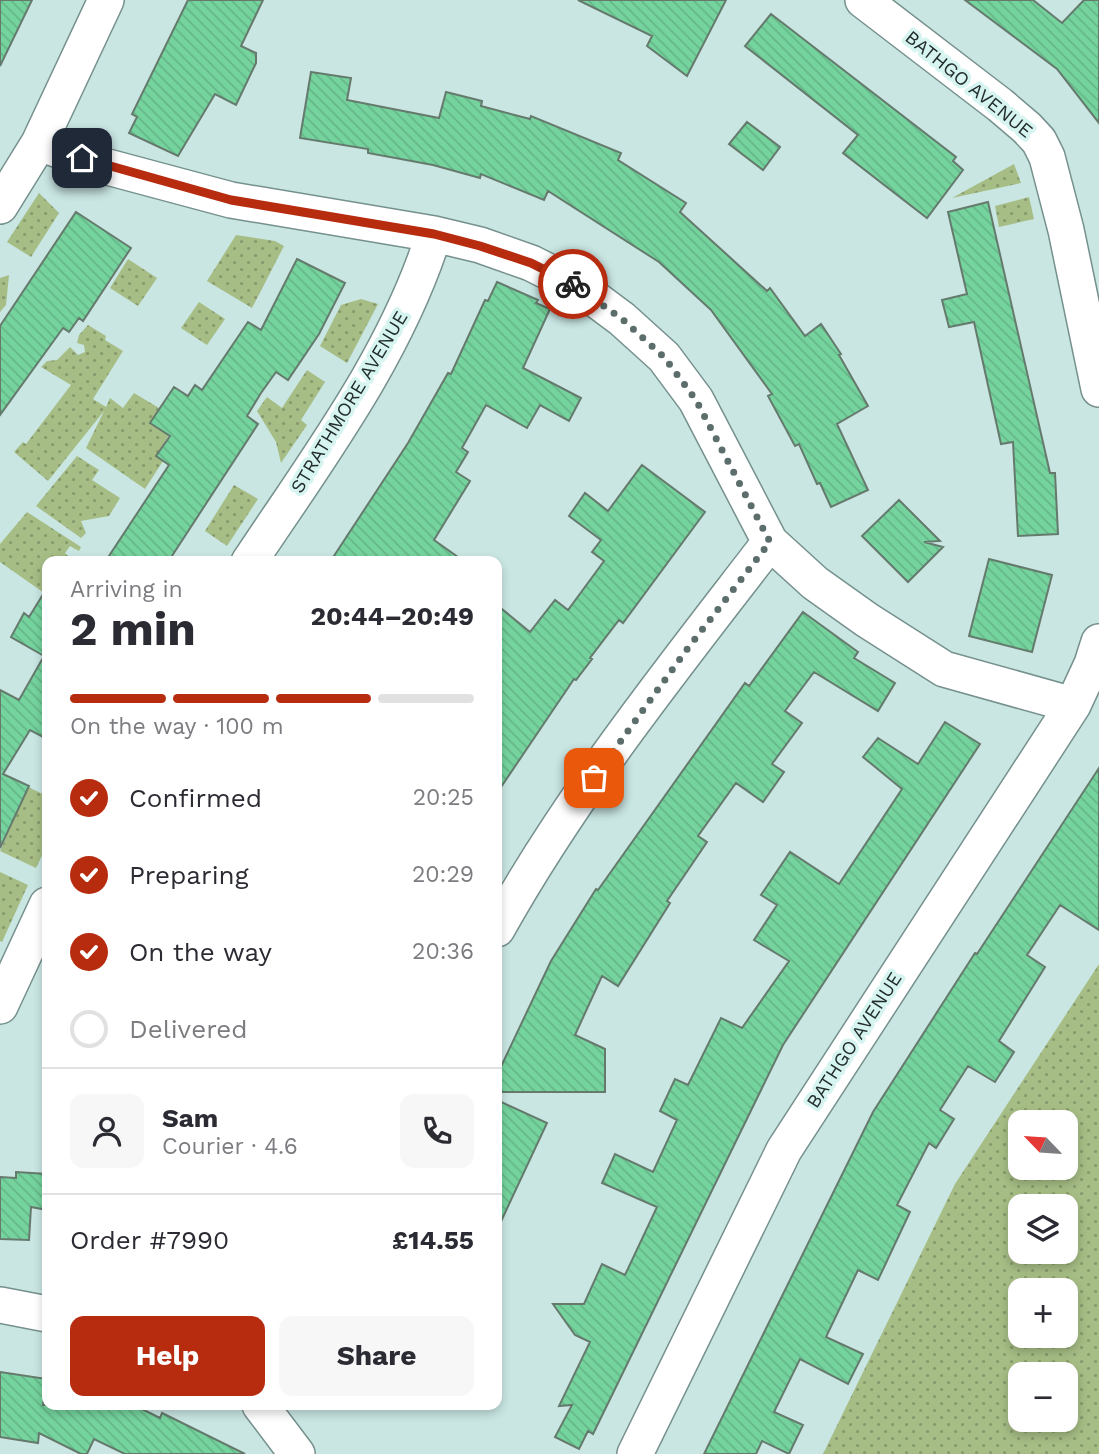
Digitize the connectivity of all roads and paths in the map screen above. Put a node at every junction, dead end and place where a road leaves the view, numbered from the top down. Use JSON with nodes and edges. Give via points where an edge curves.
{"nodes":[{"id":1,"x":106,"y":0,"type":"edge"},
{"id":2,"x":863,"y":0,"type":"edge"},
{"id":3,"x":39,"y":143,"type":"junction"},
{"id":4,"x":0,"y":206,"type":"edge"},
{"id":5,"x":434,"y":234,"type":"junction"},
{"id":6,"x":1099,"y":389,"type":"edge"},
{"id":7,"x":770,"y":542,"type":"junction"},
{"id":8,"x":253,"y":556,"type":"edge"},
{"id":9,"x":1099,"y":642,"type":"edge"},
{"id":10,"x":1073,"y":705,"type":"junction"},
{"id":11,"x":42,"y":916,"type":"edge"},
{"id":12,"x":502,"y":921,"type":"edge"},
{"id":13,"x":0,"y":1006,"type":"edge"},
{"id":14,"x":0,"y":1306,"type":"edge"},
{"id":15,"x":42,"y":1313,"type":"edge"},
{"id":16,"x":265,"y":1410,"type":"edge"},
{"id":17,"x":298,"y":1454,"type":"edge"},
{"id":18,"x":635,"y":1454,"type":"edge"}],
"edges":[{"from":1,"to":3,"type":"street"},
{"from":2,"to":6,"type":"street","name":"BATHGO AVENUE","via":[[1000,104],[1039,141],[1066,230]]},
{"from":3,"to":4,"type":"street"},
{"from":3,"to":5,"type":"street","via":[[104,166],[231,200]]},
{"from":5,"to":7,"type":"street","via":[[531,263],[579,288],[664,357],[696,400]]},
{"from":5,"to":8,"type":"street","name":"STRATHMORE AVENUE","via":[[382,356]]},
{"from":7,"to":10,"type":"street","via":[[825,591],[944,669]]},
{"from":7,"to":12,"type":"street","via":[[563,820]]},
{"from":9,"to":10,"type":"street","name":"BATHGO AVENUE"},
{"from":10,"to":18,"type":"street","name":"BATHGO AVENUE","via":[[784,1150]]},
{"from":11,"to":13,"type":"street"},
{"from":14,"to":15,"type":"street"},
{"from":16,"to":17,"type":"street"}]}
